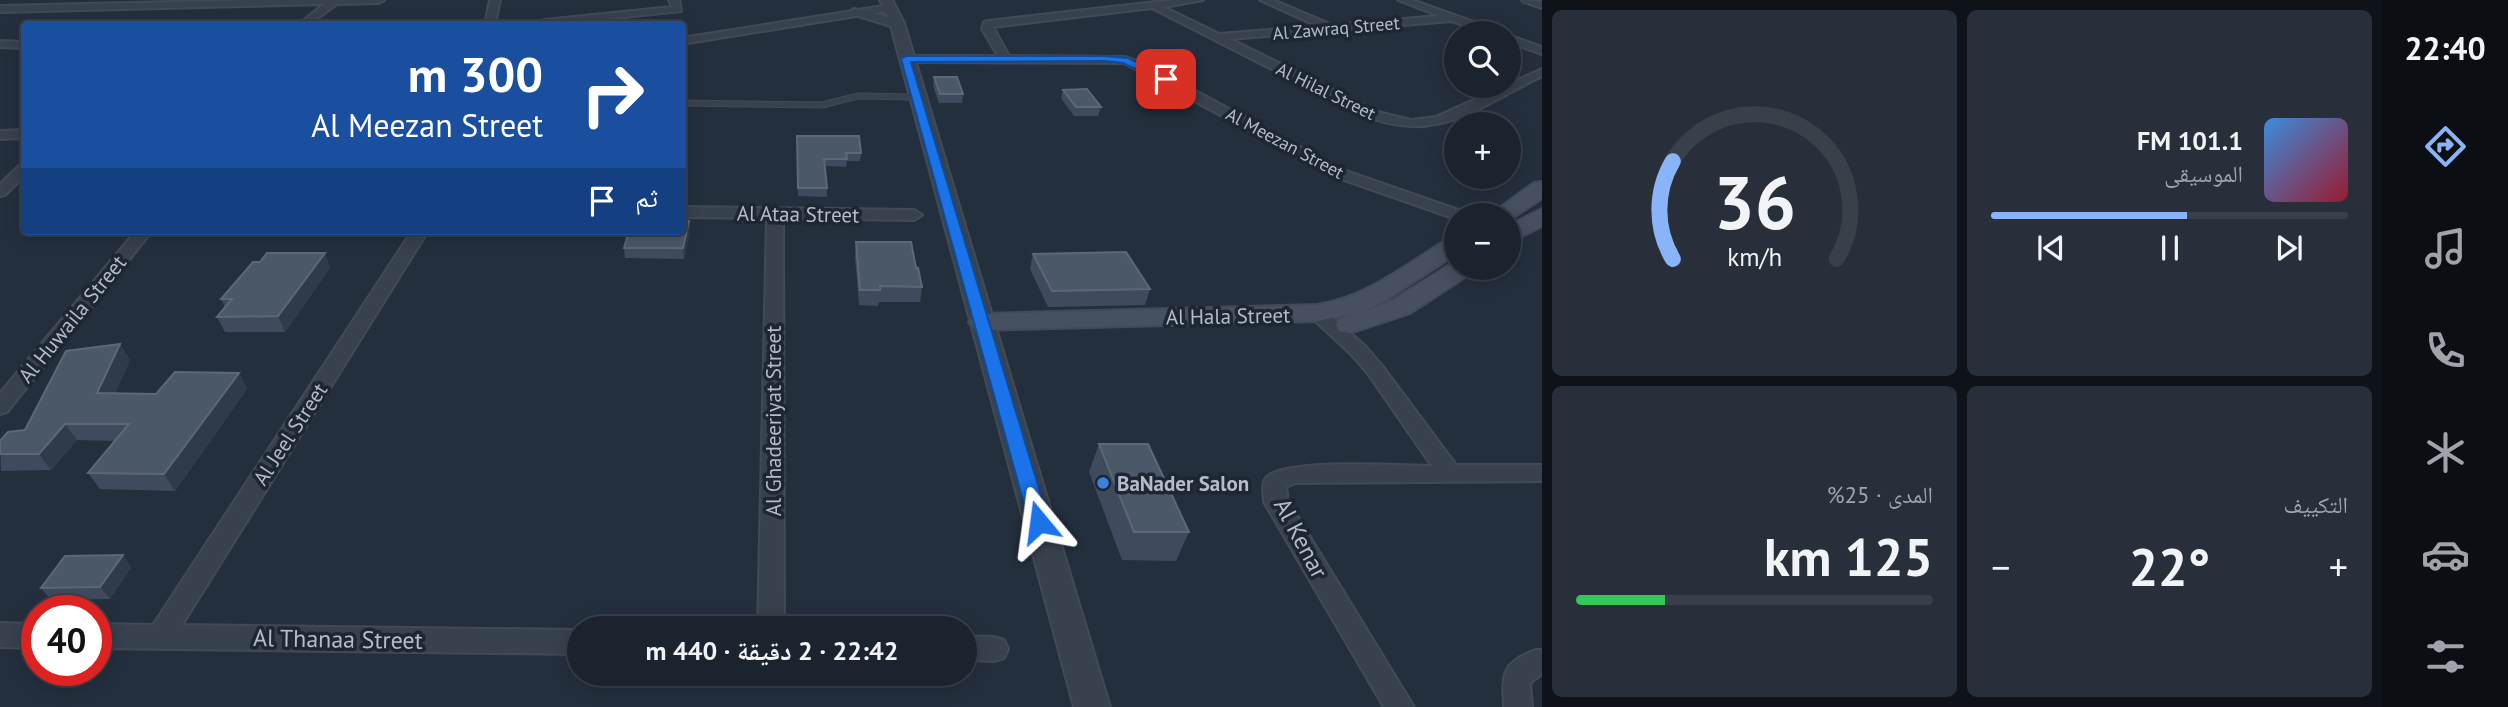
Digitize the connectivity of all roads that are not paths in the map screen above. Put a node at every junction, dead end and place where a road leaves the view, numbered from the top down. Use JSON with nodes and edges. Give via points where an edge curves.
{"nodes":[{"id":1,"x":379,"y":0,"type":"edge"},
{"id":2,"x":495,"y":0,"type":"edge"},
{"id":3,"x":674,"y":0,"type":"edge"},
{"id":4,"x":1198,"y":0,"type":"edge"},
{"id":5,"x":1265,"y":0,"type":"edge"},
{"id":6,"x":1403,"y":0,"type":"edge"},
{"id":7,"x":1527,"y":0,"type":"edge"},
{"id":8,"x":334,"y":1,"type":"edge"},
{"id":9,"x":218,"y":3,"type":"edge"},
{"id":10,"x":1153,"y":5,"type":"junction"},
{"id":11,"x":1542,"y":5,"type":"edge"},
{"id":12,"x":887,"y":8,"type":"edge"},
{"id":13,"x":0,"y":9,"type":"edge"},
{"id":14,"x":855,"y":13,"type":"junction"},
{"id":15,"x":1454,"y":18,"type":"junction"},
{"id":16,"x":308,"y":21,"type":"edge"},
{"id":17,"x":491,"y":21,"type":"edge"},
{"id":18,"x":563,"y":21,"type":"edge"},
{"id":19,"x":1462,"y":21,"type":"edge"},
{"id":20,"x":1331,"y":28,"type":"junction"},
{"id":21,"x":1219,"y":37,"type":"junction"},
{"id":22,"x":686,"y":40,"type":"edge"},
{"id":23,"x":1521,"y":43,"type":"edge"},
{"id":24,"x":0,"y":44,"type":"edge"},
{"id":25,"x":21,"y":45,"type":"edge"},
{"id":26,"x":1542,"y":51,"type":"edge"},
{"id":27,"x":906,"y":59,"type":"junction"},
{"id":28,"x":1005,"y":59,"type":"junction"},
{"id":29,"x":1542,"y":72,"type":"edge"},
{"id":30,"x":917,"y":97,"type":"junction"},
{"id":31,"x":686,"y":103,"type":"edge"},
{"id":32,"x":21,"y":134,"type":"edge"},
{"id":33,"x":0,"y":135,"type":"edge"},
{"id":34,"x":21,"y":172,"type":"edge"},
{"id":35,"x":1542,"y":188,"type":"edge"},
{"id":36,"x":0,"y":192,"type":"edge"},
{"id":37,"x":1444,"y":210,"type":"edge"},
{"id":38,"x":686,"y":212,"type":"edge"},
{"id":39,"x":775,"y":213,"type":"junction"},
{"id":40,"x":1521,"y":213,"type":"edge"},
{"id":41,"x":915,"y":215,"type":"dead end"},
{"id":42,"x":1542,"y":216,"type":"edge"},
{"id":43,"x":1521,"y":224,"type":"edge"},
{"id":44,"x":141,"y":235,"type":"edge"},
{"id":45,"x":417,"y":235,"type":"edge"},
{"id":46,"x":1444,"y":252,"type":"edge"},
{"id":47,"x":1444,"y":280,"type":"edge"},
{"id":48,"x":1325,"y":321,"type":"junction"},
{"id":49,"x":984,"y":330,"type":"junction"},
{"id":50,"x":2,"y":401,"type":"edge"},
{"id":51,"x":1542,"y":473,"type":"edge"},
{"id":52,"x":1450,"y":474,"type":"junction"},
{"id":53,"x":771,"y":616,"type":"edge"},
{"id":54,"x":0,"y":635,"type":"edge"},
{"id":55,"x":21,"y":636,"type":"edge"},
{"id":56,"x":112,"y":636,"type":"edge"},
{"id":57,"x":160,"y":637,"type":"junction"},
{"id":58,"x":567,"y":642,"type":"edge"},
{"id":59,"x":977,"y":648,"type":"edge"},
{"id":60,"x":994,"y":649,"type":"dead end"},
{"id":61,"x":1542,"y":662,"type":"edge"},
{"id":62,"x":1092,"y":707,"type":"edge"},
{"id":63,"x":1400,"y":707,"type":"edge"},
{"id":64,"x":1518,"y":707,"type":"edge"}],
"edges":[{"from":1,"to":8,"type":"street"},
{"from":2,"to":17,"type":"street"},
{"from":3,"to":18,"type":"street","via":[[678,9]]},
{"from":4,"to":10,"type":"street"},
{"from":5,"to":20,"type":"street"},
{"from":6,"to":15,"type":"street"},
{"from":7,"to":11,"type":"street"},
{"from":8,"to":9,"type":"street"},
{"from":8,"to":16,"type":"street"},
{"from":9,"to":13,"type":"street"},
{"from":10,"to":21,"type":"street","name":"Al Hilal Street"},
{"from":10,"to":28,"type":"street","via":[[988,24]]},
{"from":12,"to":14,"type":"street"},
{"from":12,"to":14,"type":"street"},
{"from":12,"to":27,"type":"street"},
{"from":14,"to":22,"type":"street"},
{"from":15,"to":19,"type":"street"},
{"from":15,"to":20,"type":"street","name":"Al Zawraq Street"},
{"from":20,"to":21,"type":"street","name":"Al Zawraq Street"},
{"from":21,"to":29,"type":"street","name":"Al Hilal Street","via":[[1364,111],[1406,124],[1428,125]]},
{"from":23,"to":26,"type":"street"},
{"from":24,"to":25,"type":"street"},
{"from":27,"to":28,"type":"street","name":"Al Meezan Street"},
{"from":27,"to":30,"type":"street"},
{"from":28,"to":37,"type":"street","name":"Al Meezan Street","via":[[1133,63],[1338,173]]},
{"from":30,"to":31,"type":"lane","via":[[858,96],[822,105]]},
{"from":30,"to":49,"type":"street"},
{"from":32,"to":33,"type":"street"},
{"from":34,"to":36,"type":"street"},
{"from":35,"to":40,"type":"main road"},
{"from":38,"to":39,"type":"street","name":"Al Ataa Street"},
{"from":39,"to":41,"type":"street","name":"Al Ataa Street"},
{"from":39,"to":53,"type":"street","name":"Al Ghadeeriyat Street"},
{"from":42,"to":43,"type":"main road"},
{"from":44,"to":50,"type":"street","name":"Al Huwaila Street"},
{"from":45,"to":57,"type":"street","name":"Al Jeel Street"},
{"from":46,"to":48,"type":"main road","name":"Al Hala Street","via":[[1372,298]]},
{"from":47,"to":48,"type":"main road","name":"Al Hala Street","via":[[1372,319]]},
{"from":48,"to":49,"type":"main road","name":"Al Hala Street"},
{"from":48,"to":52,"type":"street","via":[[1376,371]]},
{"from":49,"to":62,"type":"street"},
{"from":51,"to":52,"type":"street","name":"Al Kenar"},
{"from":52,"to":63,"type":"street","name":"Al Kenar","via":[[1292,475],[1274,483],[1276,502]]},
{"from":54,"to":55,"type":"street"},
{"from":56,"to":57,"type":"street","name":"Al Thanaa Street"},
{"from":57,"to":58,"type":"street","name":"Al Thanaa Street"},
{"from":59,"to":60,"type":"street"},
{"from":61,"to":64,"type":"street","via":[[1516,678]]}]}
